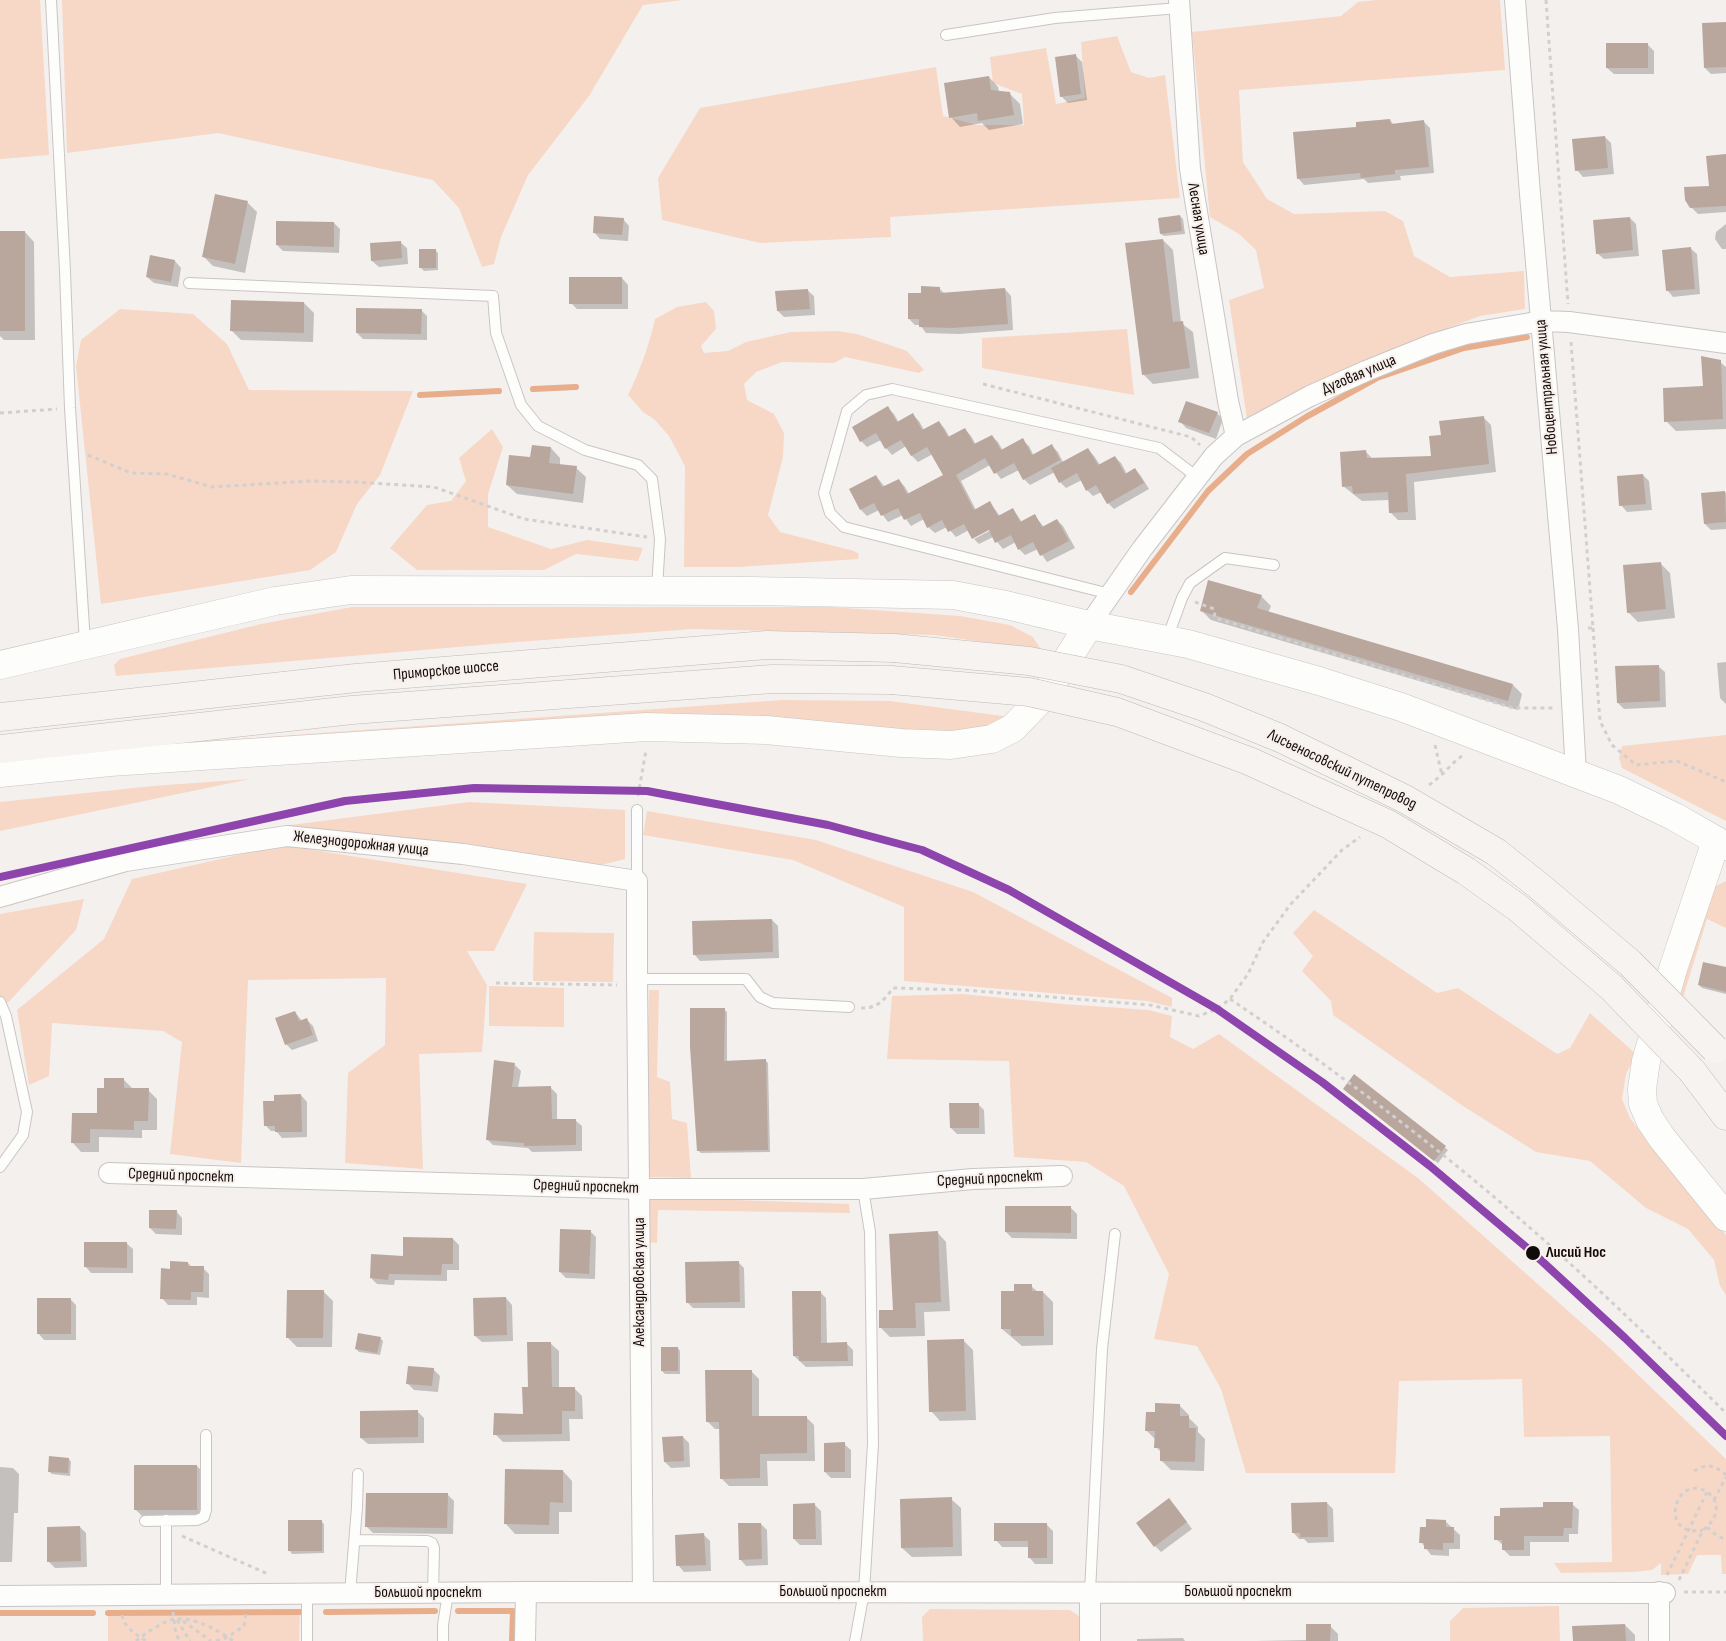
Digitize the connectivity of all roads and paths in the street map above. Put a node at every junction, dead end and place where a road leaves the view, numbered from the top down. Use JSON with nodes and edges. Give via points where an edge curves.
{"nodes":[{"id":1,"x":51,"y":0,"type":"edge"},
{"id":2,"x":1515,"y":0,"type":"edge"},
{"id":3,"x":1179,"y":4,"type":"edge"},
{"id":4,"x":946,"y":35,"type":"dead end"},
{"id":5,"x":189,"y":282,"type":"dead end"},
{"id":6,"x":1542,"y":321,"type":"junction"},
{"id":7,"x":1726,"y":343,"type":"edge"},
{"id":8,"x":983,"y":384,"type":"dead end"},
{"id":9,"x":70,"y":408,"type":"junction"},
{"id":10,"x":0,"y":414,"type":"edge"},
{"id":11,"x":1236,"y":436,"type":"junction"},
{"id":12,"x":73,"y":449,"type":"junction"},
{"id":13,"x":1214,"y":456,"type":"junction"},
{"id":14,"x":1197,"y":477,"type":"junction"},
{"id":15,"x":660,"y":539,"type":"junction"},
{"id":16,"x":1274,"y":565,"type":"dead end"},
{"id":17,"x":657,"y":591,"type":"junction"},
{"id":18,"x":1110,"y":594,"type":"junction"},
{"id":19,"x":1182,"y":598,"type":"junction"},
{"id":20,"x":1089,"y":625,"type":"junction"},
{"id":21,"x":1593,"y":628,"type":"dead end"},
{"id":22,"x":1166,"y":640,"type":"junction"},
{"id":23,"x":85,"y":644,"type":"junction"},
{"id":24,"x":894,"y":648,"type":"joint"},
{"id":25,"x":0,"y":665,"type":"edge"},
{"id":26,"x":891,"y":680,"type":"joint"},
{"id":27,"x":1539,"y":709,"type":"dead end"},
{"id":28,"x":0,"y":717,"type":"edge"},
{"id":29,"x":646,"y":727,"type":"junction"},
{"id":30,"x":1484,"y":739,"type":"junction"},
{"id":31,"x":0,"y":749,"type":"edge"},
{"id":32,"x":0,"y":773,"type":"edge"},
{"id":33,"x":1576,"y":774,"type":"junction"},
{"id":34,"x":1726,"y":782,"type":"edge"},
{"id":35,"x":1426,"y":788,"type":"dead end"},
{"id":36,"x":637,"y":810,"type":"joint"},
{"id":37,"x":1365,"y":834,"type":"dead end"},
{"id":38,"x":1721,"y":844,"type":"edge"},
{"id":39,"x":637,"y":881,"type":"junction"},
{"id":40,"x":0,"y":897,"type":"edge"},
{"id":41,"x":637,"y":982,"type":"junction"},
{"id":42,"x":496,"y":983,"type":"dead end"},
{"id":43,"x":1230,"y":999,"type":"junction"},
{"id":44,"x":0,"y":1002,"type":"edge"},
{"id":45,"x":849,"y":1007,"type":"joint"},
{"id":46,"x":1720,"y":1056,"type":"edge"},
{"id":47,"x":1726,"y":1116,"type":"edge"},
{"id":48,"x":0,"y":1167,"type":"edge"},
{"id":49,"x":109,"y":1173,"type":"dead end"},
{"id":50,"x":1062,"y":1176,"type":"dead end"},
{"id":51,"x":640,"y":1189,"type":"junction"},
{"id":52,"x":863,"y":1189,"type":"junction"},
{"id":53,"x":1726,"y":1217,"type":"edge"},
{"id":54,"x":1115,"y":1234,"type":"dead end"},
{"id":55,"x":1726,"y":1413,"type":"edge"},
{"id":56,"x":206,"y":1435,"type":"dead end"},
{"id":57,"x":1694,"y":1471,"type":"dead end"},
{"id":58,"x":358,"y":1474,"type":"dead end"},
{"id":59,"x":1726,"y":1476,"type":"edge"},
{"id":60,"x":1707,"y":1492,"type":"junction"},
{"id":61,"x":1714,"y":1500,"type":"junction"},
{"id":62,"x":145,"y":1521,"type":"dead end"},
{"id":63,"x":166,"y":1525,"type":"junction"},
{"id":64,"x":1705,"y":1529,"type":"junction"},
{"id":65,"x":1688,"y":1530,"type":"junction"},
{"id":66,"x":355,"y":1540,"type":"junction"},
{"id":67,"x":1726,"y":1540,"type":"edge"},
{"id":68,"x":276,"y":1577,"type":"dead end"},
{"id":69,"x":1667,"y":1586,"type":"junction"},
{"id":70,"x":526,"y":1592,"type":"junction"},
{"id":71,"x":643,"y":1592,"type":"junction"},
{"id":72,"x":864,"y":1592,"type":"junction"},
{"id":73,"x":1090,"y":1592,"type":"junction"},
{"id":74,"x":1726,"y":1592,"type":"edge"},
{"id":75,"x":441,"y":1593,"type":"junction"},
{"id":76,"x":307,"y":1594,"type":"junction"},
{"id":77,"x":350,"y":1594,"type":"junction"},
{"id":78,"x":166,"y":1595,"type":"junction"},
{"id":79,"x":0,"y":1596,"type":"edge"},
{"id":80,"x":122,"y":1617,"type":"dead end"},
{"id":81,"x":175,"y":1619,"type":"junction"},
{"id":82,"x":183,"y":1620,"type":"junction"},
{"id":83,"x":246,"y":1621,"type":"dead end"},
{"id":84,"x":140,"y":1637,"type":"junction"},
{"id":85,"x":228,"y":1637,"type":"junction"},
{"id":86,"x":136,"y":1641,"type":"edge"},
{"id":87,"x":146,"y":1641,"type":"edge"},
{"id":88,"x":179,"y":1641,"type":"edge"},
{"id":89,"x":190,"y":1641,"type":"edge"},
{"id":90,"x":211,"y":1641,"type":"edge"},
{"id":91,"x":216,"y":1641,"type":"edge"},
{"id":92,"x":233,"y":1641,"type":"edge"},
{"id":93,"x":307,"y":1641,"type":"edge"},
{"id":94,"x":443,"y":1641,"type":"edge"},
{"id":95,"x":525,"y":1641,"type":"edge"},
{"id":96,"x":854,"y":1641,"type":"edge"},
{"id":97,"x":1090,"y":1641,"type":"edge"},
{"id":98,"x":1659,"y":1641,"type":"edge"}],
"edges":[{"from":1,"to":9,"type":"lane"},
{"from":2,"to":6,"type":"street","name":"Новоцентральная улица"},
{"from":3,"to":4,"type":"lane"},
{"from":3,"to":11,"type":"street","name":"Лесная улица","via":[[1190,170]]},
{"from":5,"to":15,"type":"lane","via":[[494,296],[496,333],[520,405],[538,426],[585,450],[638,465],[652,479]]},
{"from":6,"to":7,"type":"street","name":"Дуговая улица"},
{"from":6,"to":11,"type":"street","name":"Дуговая улица","via":[[1466,334],[1433,344],[1310,396]]},
{"from":6,"to":33,"type":"street","name":"Новоцентральная улица"},
{"from":8,"to":13,"type":"path","via":[[1191,436]]},
{"from":9,"to":10,"type":"path"},
{"from":9,"to":12,"type":"lane"},
{"from":11,"to":13,"type":"street","name":"Дуговая улица"},
{"from":12,"to":15,"type":"path","via":[[131,473],[167,474],[212,486],[310,482],[434,487],[524,519]]},
{"from":12,"to":23,"type":"lane"},
{"from":13,"to":14,"type":"street","name":"Дуговая улица"},
{"from":14,"to":18,"type":"street","name":"Дуговая улица"},
{"from":14,"to":18,"type":"lane","via":[[1159,448],[892,389],[866,395],[847,412],[824,493],[830,513],[844,527]]},
{"from":15,"to":17,"type":"lane"},
{"from":16,"to":19,"type":"lane","via":[[1225,558],[1190,583]]},
{"from":17,"to":20,"type":"street","via":[[953,595]]},
{"from":17,"to":23,"type":"street","via":[[351,590],[276,601]]},
{"from":18,"to":20,"type":"street","name":"Дуговая улица"},
{"from":19,"to":22,"type":"lane"},
{"from":19,"to":27,"type":"path","via":[[1214,608],[1216,618],[1513,708]]},
{"from":20,"to":22,"type":"street"},
{"from":20,"to":29,"type":"street","via":[[1044,696],[1013,728],[992,739],[951,745],[766,730]]},
{"from":21,"to":34,"type":"path","via":[[1600,721],[1612,745],[1636,765],[1677,761]]},
{"from":22,"to":30,"type":"street","via":[[1319,681]]},
{"from":23,"to":25,"type":"street"},
{"from":24,"to":28,"type":"main road","name":"Приморское шоссе","via":[[747,646],[356,678]]},
{"from":24,"to":46,"type":"main road","name":"Лисьеносовский путепровод","bridge":true,"via":[[1029,661],[1121,679],[1204,707],[1344,768],[1496,852],[1630,963]]},
{"from":26,"to":31,"type":"main road","name":"Приморское шоссе","via":[[772,679],[352,710]]},
{"from":26,"to":47,"type":"main road","name":"Лисьеносовский путепровод","bridge":true,"via":[[1029,692],[1117,712],[1250,761],[1388,824],[1466,871],[1518,908],[1611,987],[1692,1071]]},
{"from":29,"to":32,"type":"street","via":[[110,762]]},
{"from":29,"to":36,"type":"path","via":[[646,756]]},
{"from":30,"to":33,"type":"street"},
{"from":30,"to":35,"type":"path"},
{"from":33,"to":38,"type":"street","via":[[1675,817]]},
{"from":36,"to":39,"type":"lane"},
{"from":37,"to":43,"type":"path","via":[[1342,850],[1290,905],[1263,942],[1248,974]]},
{"from":38,"to":53,"type":"street","via":[[1671,975],[1646,1061],[1642,1088],[1643,1104],[1650,1120]]},
{"from":39,"to":40,"type":"street","name":"Железнодорожная улица","via":[[463,854],[287,836],[126,861]]},
{"from":39,"to":41,"type":"street","name":"Александровская улица"},
{"from":41,"to":42,"type":"path"},
{"from":41,"to":45,"type":"lane","via":[[746,979],[760,996],[773,1003]]},
{"from":41,"to":51,"type":"street","name":"Александровская улица"},
{"from":43,"to":45,"type":"path","via":[[1217,1009],[1199,1016],[1150,1005],[964,990],[893,988],[883,1002],[870,1008]]},
{"from":43,"to":55,"type":"path","via":[[1341,1076],[1458,1168],[1551,1247]]},
{"from":44,"to":48,"type":"lane","via":[[27,1112],[23,1135]]},
{"from":49,"to":51,"type":"street","name":"Средний проспект"},
{"from":50,"to":52,"type":"street","name":"Средний проспект","via":[[973,1179]]},
{"from":51,"to":52,"type":"street","name":"Средний проспект"},
{"from":51,"to":71,"type":"street","name":"Александровская улица"},
{"from":52,"to":72,"type":"lane","via":[[870,1232],[872,1444]]},
{"from":54,"to":73,"type":"lane","via":[[1102,1349]]},
{"from":56,"to":63,"type":"lane","via":[[204,1517]]},
{"from":57,"to":59,"type":"path","via":[[1709,1465],[1717,1467]]},
{"from":58,"to":66,"type":"lane"},
{"from":59,"to":61,"type":"path"},
{"from":60,"to":61,"type":"path"},
{"from":60,"to":65,"type":"path"},
{"from":60,"to":65,"type":"path","via":[[1690,1490],[1676,1501],[1676,1518]]},
{"from":61,"to":64,"type":"path","via":[[1717,1508],[1715,1517]]},
{"from":62,"to":63,"type":"lane"},
{"from":63,"to":68,"type":"path"},
{"from":63,"to":78,"type":"lane"},
{"from":64,"to":65,"type":"path"},
{"from":64,"to":67,"type":"path"},
{"from":64,"to":69,"type":"path"},
{"from":65,"to":69,"type":"path"},
{"from":66,"to":75,"type":"lane","via":[[432,1543]]},
{"from":66,"to":77,"type":"lane"},
{"from":69,"to":73,"type":"street","name":"Большой проспект"},
{"from":69,"to":74,"type":"path"},
{"from":69,"to":98,"type":"street"},
{"from":70,"to":71,"type":"street","name":"Большой проспект"},
{"from":70,"to":75,"type":"street","name":"Большой проспект"},
{"from":70,"to":95,"type":"street"},
{"from":71,"to":72,"type":"street","name":"Большой проспект"},
{"from":72,"to":73,"type":"street","name":"Большой проспект"},
{"from":72,"to":96,"type":"lane"},
{"from":73,"to":97,"type":"street"},
{"from":75,"to":77,"type":"street","name":"Большой проспект"},
{"from":75,"to":94,"type":"lane"},
{"from":76,"to":77,"type":"street","name":"Большой проспект"},
{"from":76,"to":78,"type":"street","name":"Большой проспект"},
{"from":76,"to":93,"type":"lane"},
{"from":78,"to":79,"type":"street","name":"Большой проспект"},
{"from":80,"to":84,"type":"path","via":[[130,1630]]},
{"from":81,"to":82,"type":"path"},
{"from":81,"to":84,"type":"path"},
{"from":81,"to":88,"type":"path"},
{"from":81,"to":89,"type":"path"},
{"from":82,"to":85,"type":"path","via":[[209,1626]]},
{"from":82,"to":90,"type":"path"},
{"from":83,"to":85,"type":"path","via":[[240,1630]]},
{"from":84,"to":86,"type":"path"},
{"from":84,"to":87,"type":"path"},
{"from":85,"to":91,"type":"path"},
{"from":85,"to":92,"type":"path"}]}
